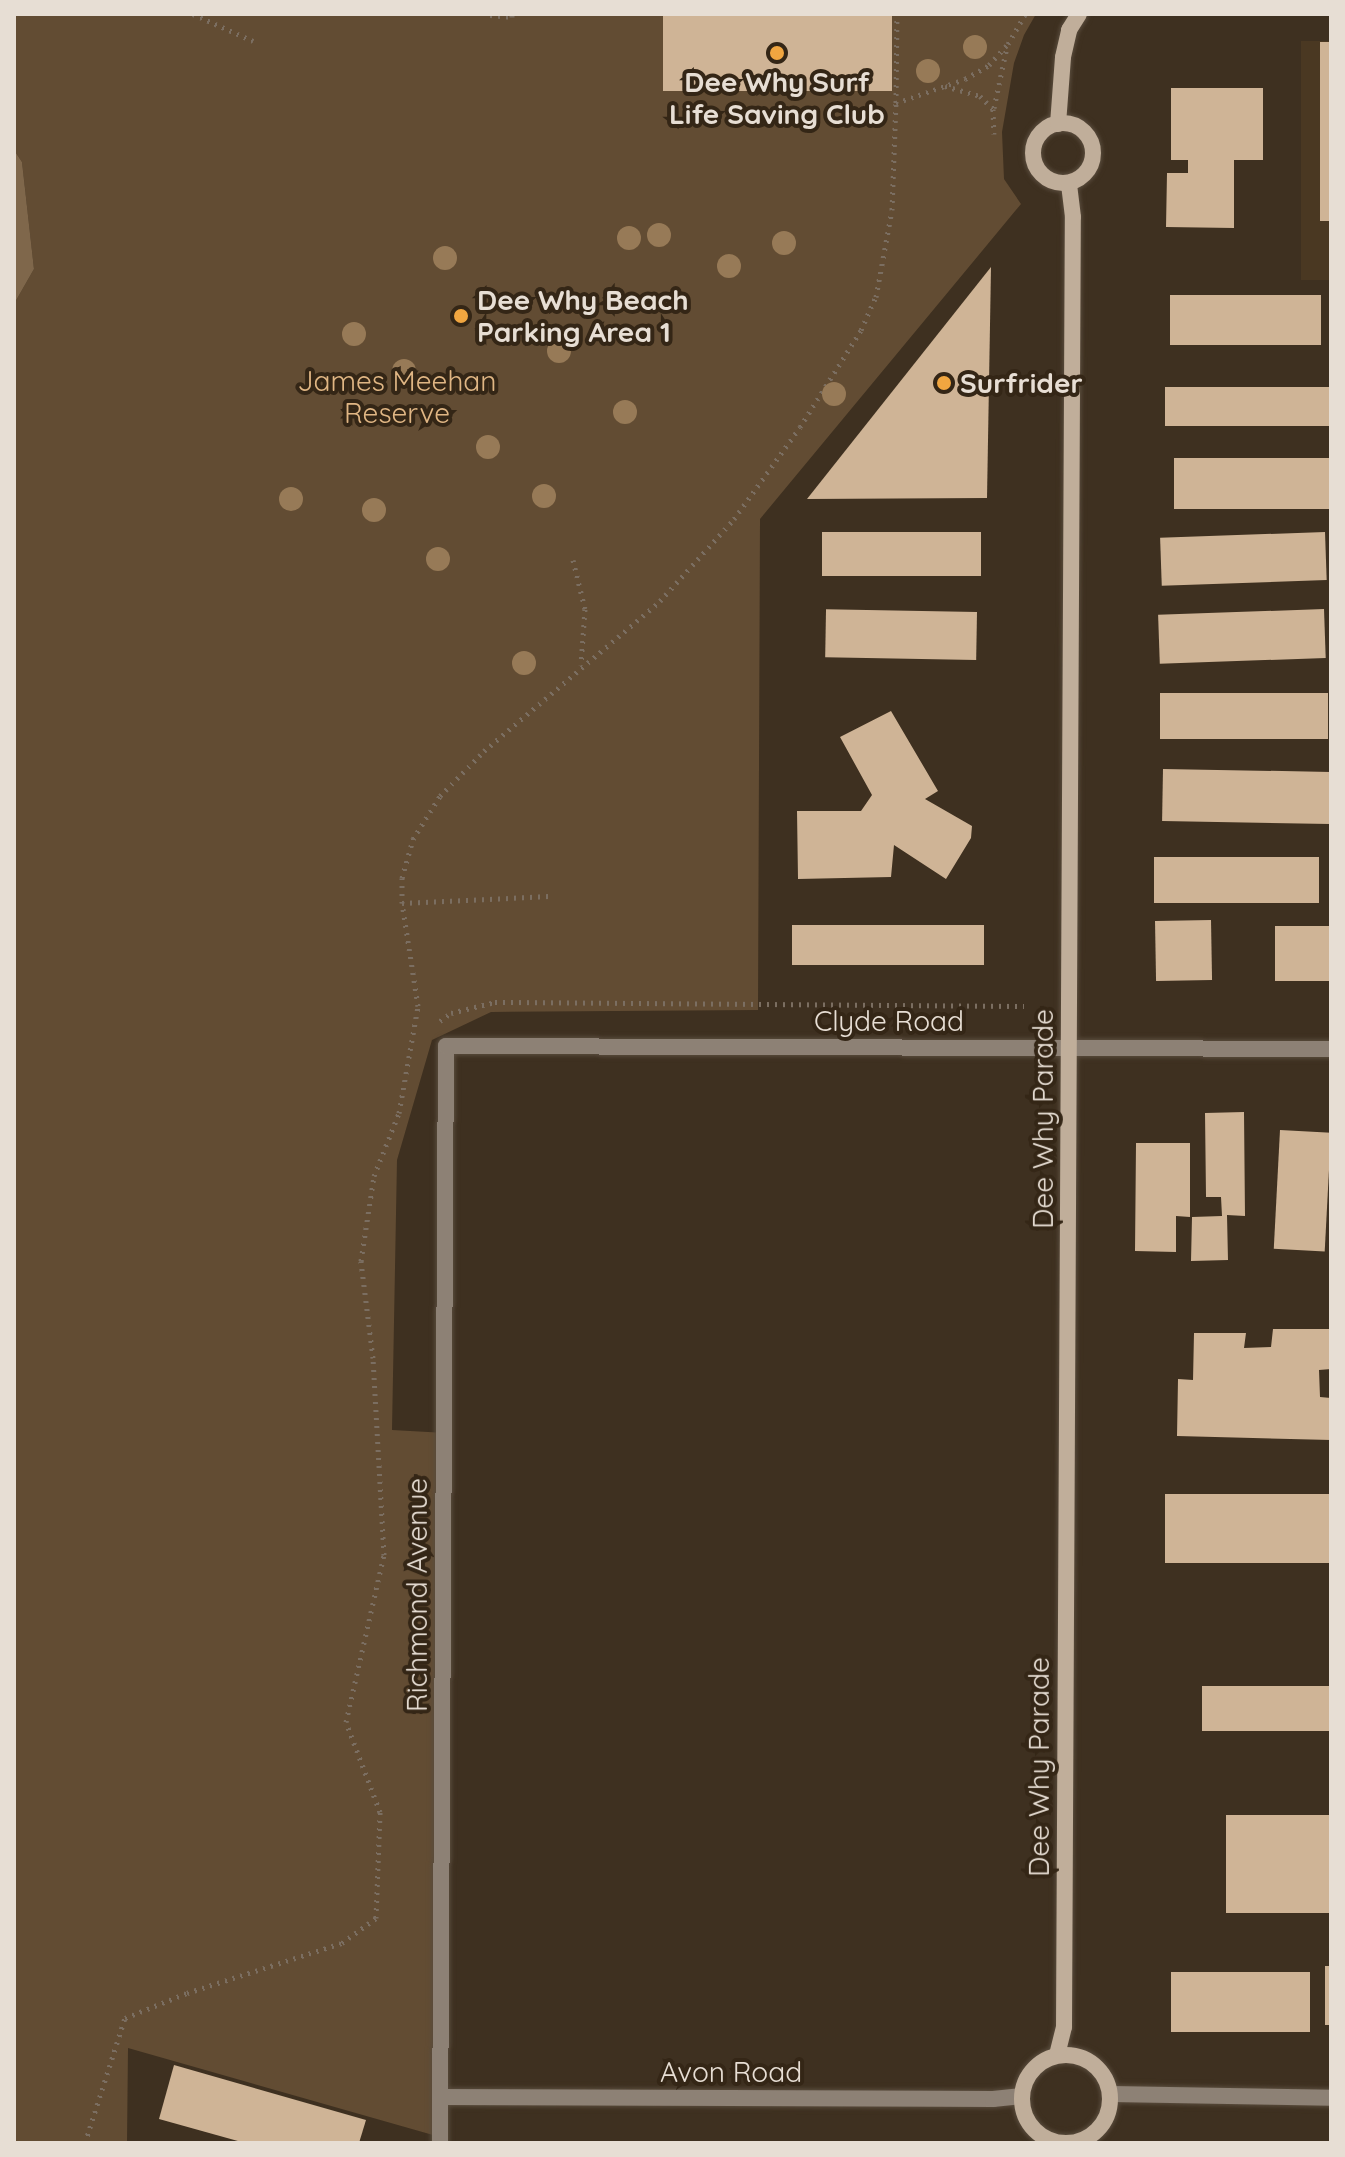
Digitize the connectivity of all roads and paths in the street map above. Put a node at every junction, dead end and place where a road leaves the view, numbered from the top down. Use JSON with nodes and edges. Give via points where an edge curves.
{"nodes":[{"id":1,"x":193,"y":14,"type":"edge"},
{"id":2,"x":512,"y":14,"type":"edge"},
{"id":3,"x":897,"y":14,"type":"edge"},
{"id":4,"x":1025,"y":14,"type":"edge"},
{"id":5,"x":1079,"y":14,"type":"edge"},
{"id":6,"x":490,"y":15,"type":"edge"},
{"id":7,"x":253,"y":41,"type":"dead end"},
{"id":8,"x":1008,"y":44,"type":"junction"},
{"id":9,"x":944,"y":86,"type":"junction"},
{"id":10,"x":896,"y":103,"type":"junction"},
{"id":11,"x":993,"y":109,"type":"junction"},
{"id":12,"x":1058,"y":124,"type":"junction"},
{"id":13,"x":994,"y":134,"type":"dead end"},
{"id":14,"x":895,"y":159,"type":"dead end"},
{"id":15,"x":1069,"y":183,"type":"junction"},
{"id":16,"x":573,"y":560,"type":"dead end"},
{"id":17,"x":581,"y":666,"type":"dead end"},
{"id":18,"x":549,"y":896,"type":"dead end"},
{"id":19,"x":402,"y":903,"type":"dead end"},
{"id":20,"x":1024,"y":1006,"type":"dead end"},
{"id":21,"x":438,"y":1022,"type":"dead end"},
{"id":22,"x":425,"y":1030,"type":"dead end"},
{"id":23,"x":412,"y":1039,"type":"dead end"},
{"id":24,"x":446,"y":1046,"type":"joint"},
{"id":25,"x":1069,"y":1048,"type":"junction"},
{"id":26,"x":1331,"y":1049,"type":"edge"},
{"id":27,"x":1057,"y":2055,"type":"junction"},
{"id":28,"x":1111,"y":2094,"type":"junction"},
{"id":29,"x":1022,"y":2096,"type":"junction"},
{"id":30,"x":440,"y":2097,"type":"junction"},
{"id":31,"x":1331,"y":2098,"type":"edge"},
{"id":32,"x":440,"y":2143,"type":"edge"},
{"id":33,"x":1061,"y":2143,"type":"edge"}],
"edges":[{"from":1,"to":7,"type":"path"},
{"from":2,"to":6,"type":"path"},
{"from":3,"to":10,"type":"path"},
{"from":4,"to":8,"type":"path"},
{"from":5,"to":12,"type":"main road","via":[[1063,57]]},
{"from":8,"to":9,"type":"path","via":[[989,65]]},
{"from":8,"to":11,"type":"path"},
{"from":9,"to":10,"type":"path"},
{"from":9,"to":11,"type":"path","via":[[980,96]]},
{"from":10,"to":14,"type":"path"},
{"from":11,"to":13,"type":"path"},
{"from":12,"to":15,"type":"main road","via":[[1084,132],[1092,148],[1085,174]]},
{"from":12,"to":15,"type":"main road","via":[[1039,135],[1033,157],[1045,178]]},
{"from":15,"to":25,"type":"main road","name":"Dee Why Parade"},
{"from":16,"to":17,"type":"path","via":[[585,609]]},
{"from":18,"to":19,"type":"path"},
{"from":20,"to":21,"type":"path","via":[[495,1002],[451,1013]]},
{"from":22,"to":23,"type":"path"},
{"from":24,"to":25,"type":"street","name":"Clyde Road"},
{"from":24,"to":30,"type":"street","name":"Richmond Avenue"},
{"from":25,"to":26,"type":"street","name":"Clyde Road"},
{"from":25,"to":27,"type":"main road","name":"Dee Why Parade","via":[[1064,2027]]},
{"from":27,"to":28,"type":"main road","via":[[1086,2058],[1107,2080]]},
{"from":27,"to":29,"type":"main road","via":[[1032,2069]]},
{"from":28,"to":31,"type":"street"},
{"from":28,"to":33,"type":"main road","via":[[1107,2116],[1093,2134]]},
{"from":29,"to":30,"type":"street","name":"Avon Road"},
{"from":29,"to":33,"type":"main road","via":[[1023,2109],[1037,2132]]},
{"from":30,"to":32,"type":"street","name":"Richmond Avenue"}]}
